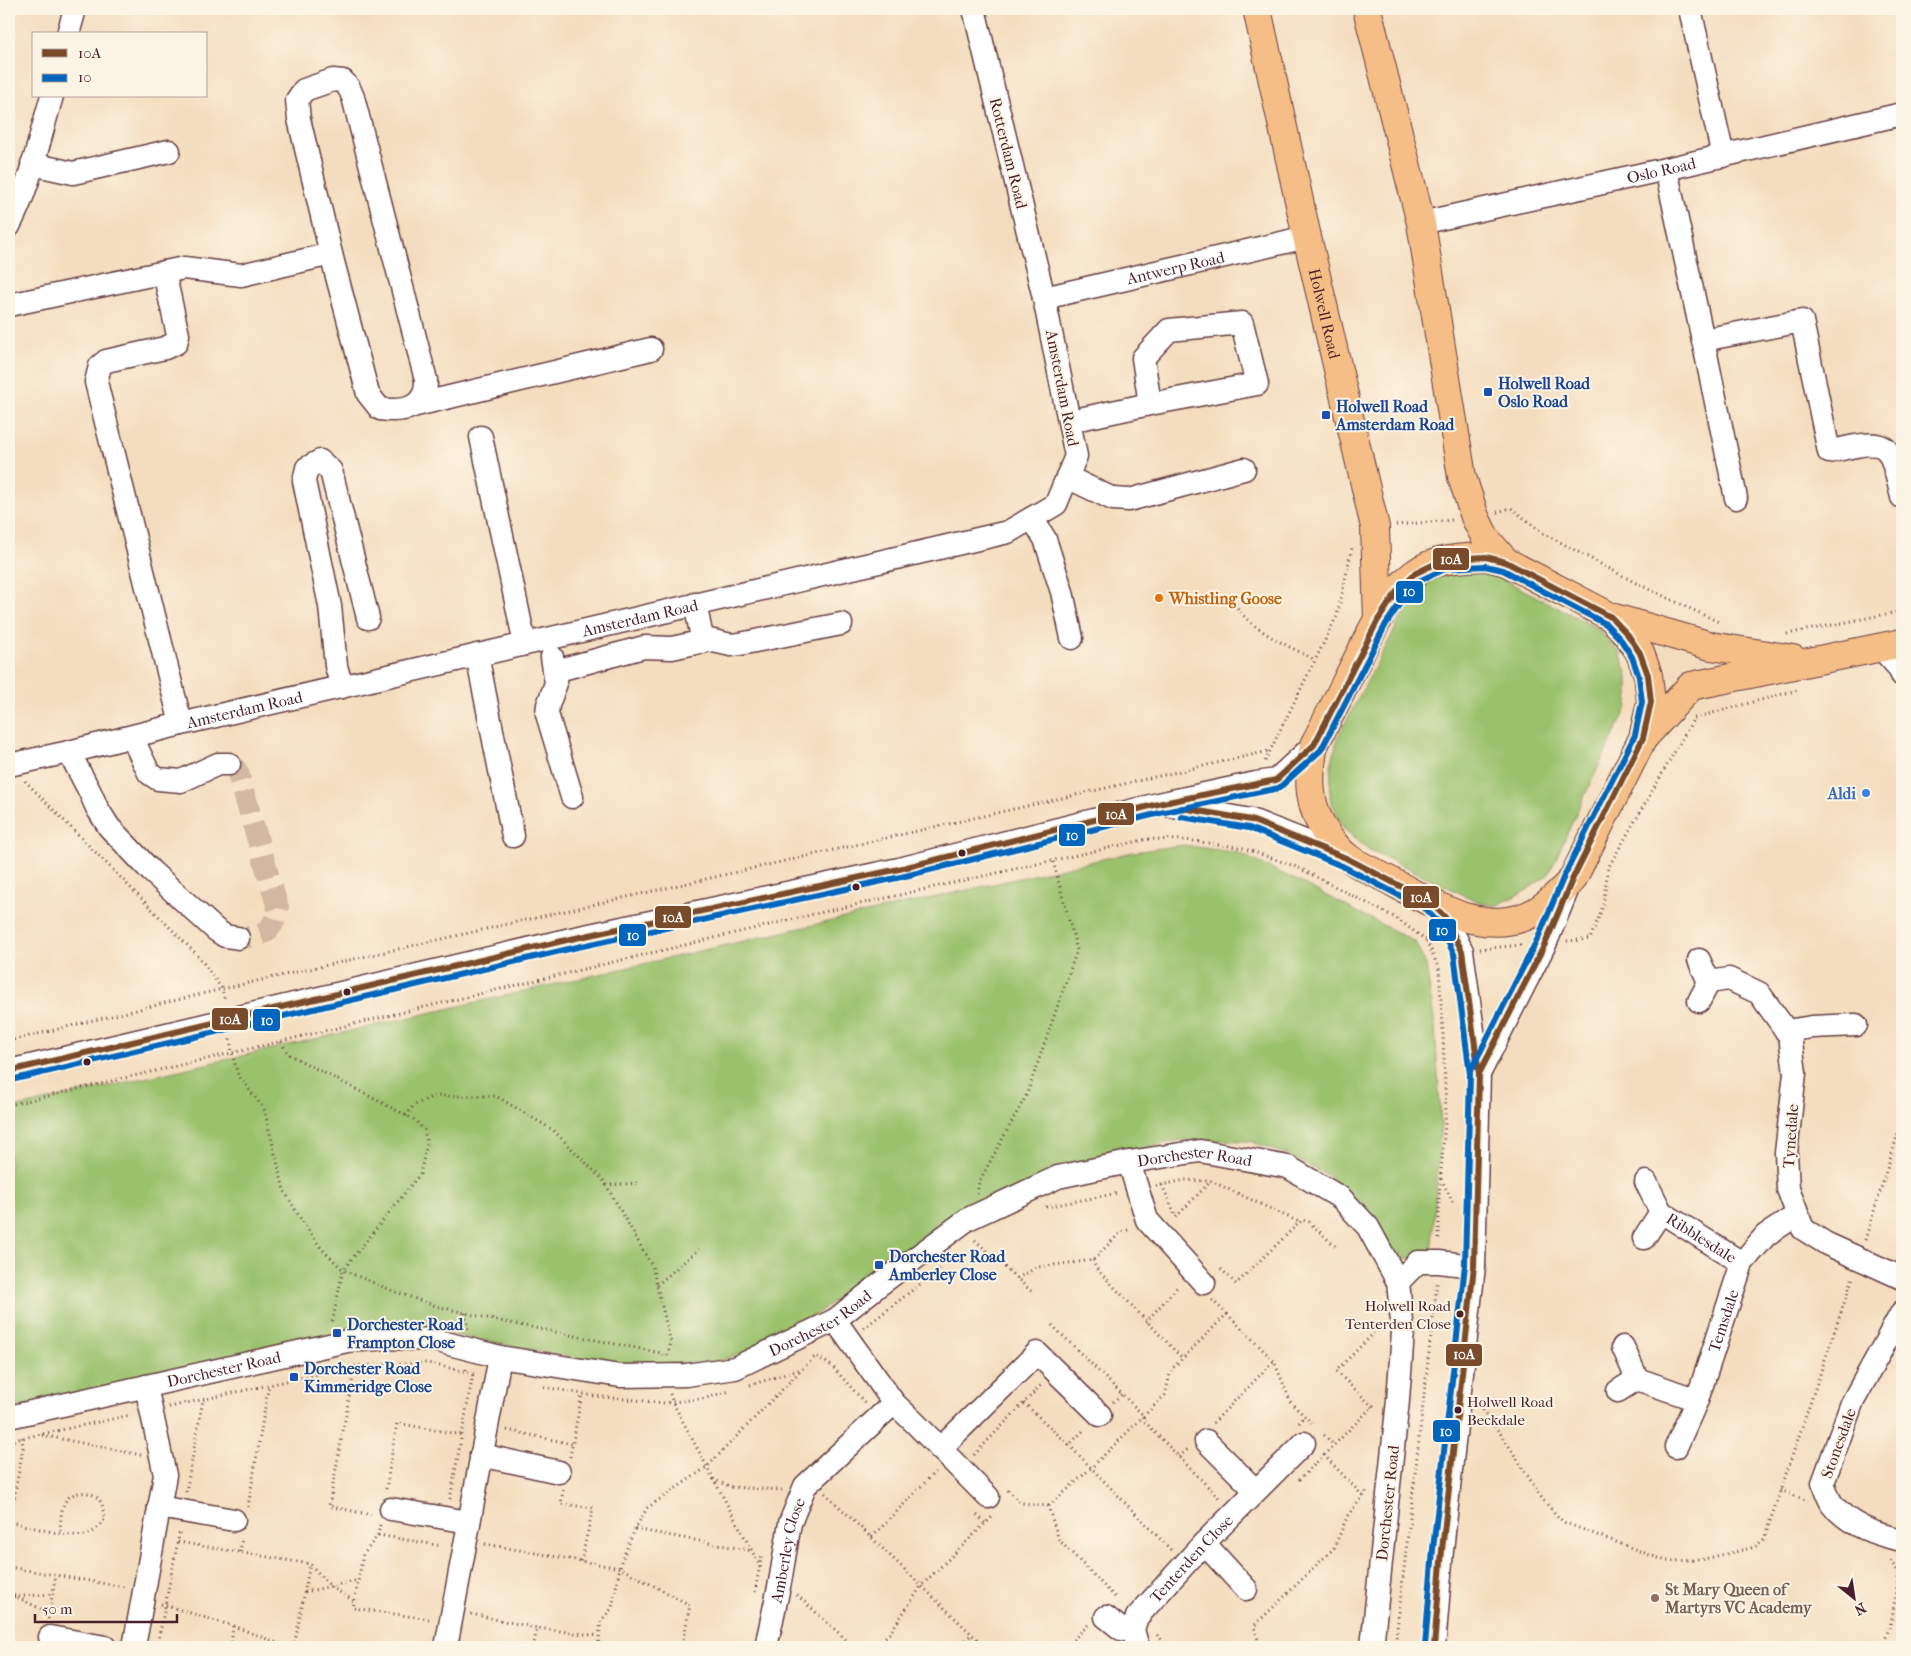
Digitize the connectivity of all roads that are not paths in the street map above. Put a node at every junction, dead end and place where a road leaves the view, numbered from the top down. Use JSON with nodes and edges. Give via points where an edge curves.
{"nodes":[{"id":1,"x":75,"y":9,"type":"edge"},
{"id":2,"x":974,"y":9,"type":"edge"},
{"id":3,"x":1257,"y":9,"type":"edge"},
{"id":4,"x":1367,"y":9,"type":"edge"},
{"id":5,"x":1690,"y":9,"type":"edge"},
{"id":6,"x":69,"y":32,"type":"edge"},
{"id":7,"x":51,"y":98,"type":"edge"},
{"id":8,"x":1902,"y":114,"type":"edge"},
{"id":9,"x":169,"y":151,"type":"dead end"},
{"id":10,"x":1723,"y":156,"type":"junction"},
{"id":11,"x":32,"y":164,"type":"junction"},
{"id":12,"x":1666,"y":169,"type":"junction"},
{"id":13,"x":1420,"y":223,"type":"junction"},
{"id":14,"x":9,"y":226,"type":"edge"},
{"id":15,"x":1307,"y":237,"type":"junction"},
{"id":16,"x":331,"y":254,"type":"junction"},
{"id":17,"x":164,"y":272,"type":"junction"},
{"id":18,"x":1044,"y":298,"type":"junction"},
{"id":19,"x":9,"y":305,"type":"edge"},
{"id":20,"x":1704,"y":340,"type":"junction"},
{"id":21,"x":651,"y":349,"type":"dead end"},
{"id":22,"x":1150,"y":404,"type":"junction"},
{"id":23,"x":416,"y":405,"type":"junction"},
{"id":24,"x":1070,"y":421,"type":"junction"},
{"id":25,"x":481,"y":437,"type":"dead end"},
{"id":26,"x":1244,"y":469,"type":"dead end"},
{"id":27,"x":1067,"y":477,"type":"junction"},
{"id":28,"x":1902,"y":497,"type":"edge"},
{"id":29,"x":1736,"y":498,"type":"dead end"},
{"id":30,"x":1032,"y":518,"type":"junction"},
{"id":31,"x":1506,"y":562,"type":"junction"},
{"id":32,"x":695,"y":604,"type":"junction"},
{"id":33,"x":1611,"y":617,"type":"junction"},
{"id":34,"x":368,"y":618,"type":"dead end"},
{"id":35,"x":1378,"y":620,"type":"junction"},
{"id":36,"x":841,"y":624,"type":"dead end"},
{"id":37,"x":548,"y":638,"type":"junction"},
{"id":38,"x":1072,"y":638,"type":"dead end"},
{"id":39,"x":703,"y":642,"type":"junction"},
{"id":40,"x":525,"y":644,"type":"junction"},
{"id":41,"x":1891,"y":645,"type":"edge"},
{"id":42,"x":477,"y":655,"type":"junction"},
{"id":43,"x":1812,"y":662,"type":"junction"},
{"id":44,"x":555,"y":671,"type":"junction"},
{"id":45,"x":1902,"y":675,"type":"edge"},
{"id":46,"x":342,"y":687,"type":"junction"},
{"id":47,"x":181,"y":724,"type":"junction"},
{"id":48,"x":132,"y":737,"type":"junction"},
{"id":49,"x":1643,"y":738,"type":"junction"},
{"id":50,"x":1314,"y":745,"type":"junction"},
{"id":51,"x":69,"y":752,"type":"junction"},
{"id":52,"x":228,"y":764,"type":"dead end"},
{"id":53,"x":16,"y":772,"type":"edge"},
{"id":54,"x":572,"y":797,"type":"dead end"},
{"id":55,"x":1158,"y":804,"type":"junction"},
{"id":56,"x":513,"y":836,"type":"dead end"},
{"id":57,"x":1346,"y":858,"type":"junction"},
{"id":58,"x":1572,"y":880,"type":"junction"},
{"id":59,"x":1429,"y":901,"type":"junction"},
{"id":60,"x":238,"y":938,"type":"tunnel mouth"},
{"id":61,"x":1699,"y":960,"type":"dead end"},
{"id":62,"x":1856,"y":1025,"type":"dead end"},
{"id":63,"x":1786,"y":1031,"type":"junction"},
{"id":64,"x":9,"y":1071,"type":"edge"},
{"id":65,"x":1479,"y":1074,"type":"junction"},
{"id":66,"x":1129,"y":1162,"type":"junction"},
{"id":67,"x":1646,"y":1182,"type":"dead end"},
{"id":68,"x":1661,"y":1212,"type":"junction"},
{"id":69,"x":1797,"y":1215,"type":"junction"},
{"id":70,"x":1644,"y":1238,"type":"dead end"},
{"id":71,"x":1742,"y":1262,"type":"junction"},
{"id":72,"x":1474,"y":1266,"type":"junction"},
{"id":73,"x":1902,"y":1278,"type":"edge"},
{"id":74,"x":1398,"y":1282,"type":"junction"},
{"id":75,"x":1201,"y":1283,"type":"road end"},
{"id":76,"x":1902,"y":1312,"type":"edge"},
{"id":77,"x":835,"y":1320,"type":"junction"},
{"id":78,"x":1623,"y":1347,"type":"dead end"},
{"id":79,"x":500,"y":1357,"type":"junction"},
{"id":80,"x":1637,"y":1379,"type":"junction"},
{"id":81,"x":146,"y":1386,"type":"junction"},
{"id":82,"x":1618,"y":1391,"type":"dead end"},
{"id":83,"x":1697,"y":1400,"type":"junction"},
{"id":84,"x":886,"y":1411,"type":"junction"},
{"id":85,"x":13,"y":1416,"type":"edge"},
{"id":86,"x":1100,"y":1416,"type":"road end"},
{"id":87,"x":1315,"y":1435,"type":"road end"},
{"id":88,"x":1202,"y":1438,"type":"road end"},
{"id":89,"x":1676,"y":1447,"type":"dead end"},
{"id":90,"x":940,"y":1449,"type":"junction"},
{"id":91,"x":481,"y":1455,"type":"junction"},
{"id":92,"x":559,"y":1472,"type":"dead end"},
{"id":93,"x":1255,"y":1490,"type":"junction"},
{"id":94,"x":159,"y":1506,"type":"junction"},
{"id":95,"x":990,"y":1507,"type":"road end"},
{"id":96,"x":382,"y":1512,"type":"road end"},
{"id":97,"x":468,"y":1522,"type":"junction"},
{"id":98,"x":241,"y":1523,"type":"road end"},
{"id":99,"x":1902,"y":1540,"type":"edge"},
{"id":100,"x":1204,"y":1543,"type":"junction"},
{"id":101,"x":1246,"y":1589,"type":"dead end"},
{"id":102,"x":1106,"y":1617,"type":"dead end"},
{"id":103,"x":49,"y":1629,"type":"road end"},
{"id":104,"x":1135,"y":1639,"type":"edge"},
{"id":105,"x":105,"y":1647,"type":"edge"},
{"id":106,"x":134,"y":1647,"type":"edge"},
{"id":107,"x":446,"y":1647,"type":"edge"},
{"id":108,"x":766,"y":1647,"type":"edge"},
{"id":109,"x":1372,"y":1647,"type":"edge"},
{"id":110,"x":1434,"y":1647,"type":"edge"}],
"edges":[{"from":1,"to":6,"type":"street"},
{"from":2,"to":18,"type":"street","name":"Rotterdam Road"},
{"from":3,"to":15,"type":"highway","name":"Holwell Road"},
{"from":4,"to":13,"type":"highway"},
{"from":5,"to":10,"type":"street"},
{"from":7,"to":11,"type":"street"},
{"from":8,"to":10,"type":"street","name":"Oslo Road"},
{"from":9,"to":11,"type":"street","via":[[73,173]]},
{"from":10,"to":12,"type":"street","name":"Oslo Road"},
{"from":11,"to":14,"type":"street"},
{"from":12,"to":13,"type":"street","name":"Oslo Road"},
{"from":12,"to":20,"type":"street"},
{"from":13,"to":31,"type":"highway","via":[[1462,477],[1486,539]]},
{"from":15,"to":18,"type":"street","name":"Antwerp Road"},
{"from":15,"to":35,"type":"highway","name":"Holwell Road","via":[[1375,527]]},
{"from":16,"to":17,"type":"street","via":[[241,275],[184,268]]},
{"from":16,"to":23,"type":"street","via":[[368,394],[380,409],[394,410]]},
{"from":16,"to":23,"type":"street","via":[[297,100],[304,90],[333,80],[343,81],[353,97],[426,380],[423,398]]},
{"from":17,"to":19,"type":"street"},
{"from":17,"to":47,"type":"street","via":[[178,335],[176,343],[106,362],[100,366],[96,382]]},
{"from":18,"to":24,"type":"street","name":"Amsterdam Road"},
{"from":20,"to":28,"type":"street","via":[[1802,321],[1829,452],[1872,444],[1882,446],[1889,452]]},
{"from":20,"to":29,"type":"street"},
{"from":21,"to":23,"type":"street"},
{"from":22,"to":22,"type":"street","via":[[1143,358],[1169,330],[1242,323],[1257,384]]},
{"from":22,"to":24,"type":"street"},
{"from":24,"to":27,"type":"street","name":"Amsterdam Road","via":[[1076,456]]},
{"from":25,"to":40,"type":"street"},
{"from":26,"to":27,"type":"street","via":[[1129,500],[1113,499]]},
{"from":27,"to":30,"type":"street","name":"Amsterdam Road","via":[[1056,504]]},
{"from":30,"to":32,"type":"street","name":"Amsterdam Road","via":[[1008,532]]},
{"from":30,"to":38,"type":"street","via":[[1045,539]]},
{"from":31,"to":33,"type":"highway"},
{"from":31,"to":35,"type":"highway","via":[[1486,557],[1464,558],[1428,566],[1398,590]]},
{"from":32,"to":37,"type":"street","name":"Amsterdam Road"},
{"from":32,"to":39,"type":"street"},
{"from":33,"to":43,"type":"highway","via":[[1711,646]]},
{"from":33,"to":49,"type":"highway","via":[[1640,653],[1648,675],[1651,702]]},
{"from":34,"to":46,"type":"street","via":[[331,471],[320,461],[307,468],[304,482],[330,606],[336,666]]},
{"from":35,"to":50,"type":"highway"},
{"from":36,"to":39,"type":"street","via":[[740,644]]},
{"from":37,"to":40,"type":"street","name":"Amsterdam Road"},
{"from":37,"to":44,"type":"street"},
{"from":39,"to":44,"type":"street","via":[[672,648],[644,647]]},
{"from":40,"to":42,"type":"street","name":"Amsterdam Road"},
{"from":41,"to":43,"type":"highway"},
{"from":41,"to":45,"type":"street"},
{"from":42,"to":46,"type":"street","name":"Amsterdam Road"},
{"from":42,"to":56,"type":"street"},
{"from":43,"to":49,"type":"highway","via":[[1691,686]]},
{"from":44,"to":54,"type":"street","via":[[556,683],[548,714]]},
{"from":46,"to":47,"type":"street","name":"Amsterdam Road"},
{"from":47,"to":48,"type":"street","name":"Amsterdam Road"},
{"from":48,"to":51,"type":"street","name":"Amsterdam Road"},
{"from":48,"to":52,"type":"street","via":[[150,773],[158,779],[181,781],[218,764]]},
{"from":49,"to":58,"type":"highway"},
{"from":50,"to":55,"type":"street","via":[[1276,780]]},
{"from":50,"to":57,"type":"highway","via":[[1309,783],[1312,801],[1330,839]]},
{"from":51,"to":53,"type":"street","name":"Amsterdam Road"},
{"from":51,"to":60,"type":"street","via":[[109,827],[151,872],[216,930],[225,936]]},
{"from":55,"to":57,"type":"street","via":[[1251,820]]},
{"from":55,"to":64,"type":"street","via":[[900,869],[571,939]]},
{"from":57,"to":59,"type":"highway"},
{"from":58,"to":59,"type":"highway","via":[[1536,911],[1503,921],[1464,916]]},
{"from":58,"to":65,"type":"street","via":[[1546,942]]},
{"from":59,"to":65,"type":"street","via":[[1445,917],[1462,951]]},
{"from":61,"to":63,"type":"street","name":"Tynedale","via":[[1704,991],[1729,979],[1759,993]]},
{"from":62,"to":63,"type":"street"},
{"from":63,"to":69,"type":"street","name":"Tynedale","via":[[1790,1036],[1794,1073],[1786,1162],[1788,1189]]},
{"from":65,"to":72,"type":"street"},
{"from":66,"to":74,"type":"street","name":"Dorchester Road","via":[[1200,1151],[1288,1167],[1340,1198],[1368,1227]]},
{"from":66,"to":75,"type":"street","via":[[1148,1222]]},
{"from":66,"to":77,"type":"street","name":"Dorchester Road","via":[[1058,1177],[971,1217]]},
{"from":67,"to":68,"type":"street","name":"Ribblesdale"},
{"from":68,"to":70,"type":"street","name":"Ribblesdale"},
{"from":68,"to":71,"type":"street","name":"Ribblesdale"},
{"from":69,"to":71,"type":"street","name":"Temsdale","via":[[1766,1235]]},
{"from":69,"to":73,"type":"street","name":"Tynedale","via":[[1803,1229],[1827,1244]]},
{"from":71,"to":83,"type":"street","name":"Temsdale"},
{"from":72,"to":74,"type":"street","via":[[1418,1262]]},
{"from":72,"to":110,"type":"street"},
{"from":74,"to":109,"type":"street","name":"Dorchester Road","via":[[1403,1332]]},
{"from":76,"to":99,"type":"street","name":"Stonesdale","via":[[1852,1403],[1822,1483],[1832,1504],[1848,1520],[1884,1536]]},
{"from":77,"to":79,"type":"street","name":"Dorchester Road","via":[[735,1368],[686,1375],[666,1367],[620,1376]]},
{"from":77,"to":84,"type":"street"},
{"from":78,"to":80,"type":"street"},
{"from":79,"to":81,"type":"street","name":"Dorchester Road","via":[[434,1340],[390,1338],[347,1341]]},
{"from":79,"to":91,"type":"street"},
{"from":80,"to":82,"type":"street"},
{"from":80,"to":83,"type":"street"},
{"from":81,"to":85,"type":"street","name":"Dorchester Road"},
{"from":81,"to":94,"type":"street","via":[[164,1475]]},
{"from":83,"to":89,"type":"street","name":"Temsdale"},
{"from":84,"to":90,"type":"street"},
{"from":84,"to":108,"type":"street","name":"Amberley Close","via":[[819,1487],[805,1486],[790,1522]]},
{"from":86,"to":90,"type":"street","via":[[1037,1353]]},
{"from":87,"to":93,"type":"street","name":"Tenterden Close"},
{"from":88,"to":93,"type":"street"},
{"from":90,"to":95,"type":"street"},
{"from":91,"to":92,"type":"street"},
{"from":91,"to":97,"type":"street"},
{"from":93,"to":100,"type":"street","name":"Tenterden Close"},
{"from":94,"to":98,"type":"street"},
{"from":94,"to":106,"type":"street","via":[[136,1594]]},
{"from":96,"to":97,"type":"street"},
{"from":97,"to":107,"type":"street"},
{"from":100,"to":101,"type":"street"},
{"from":100,"to":104,"type":"street","name":"Tenterden Close","via":[[1137,1616]]},
{"from":102,"to":104,"type":"street","name":"Tenterden Close"},
{"from":103,"to":105,"type":"street"}]}
